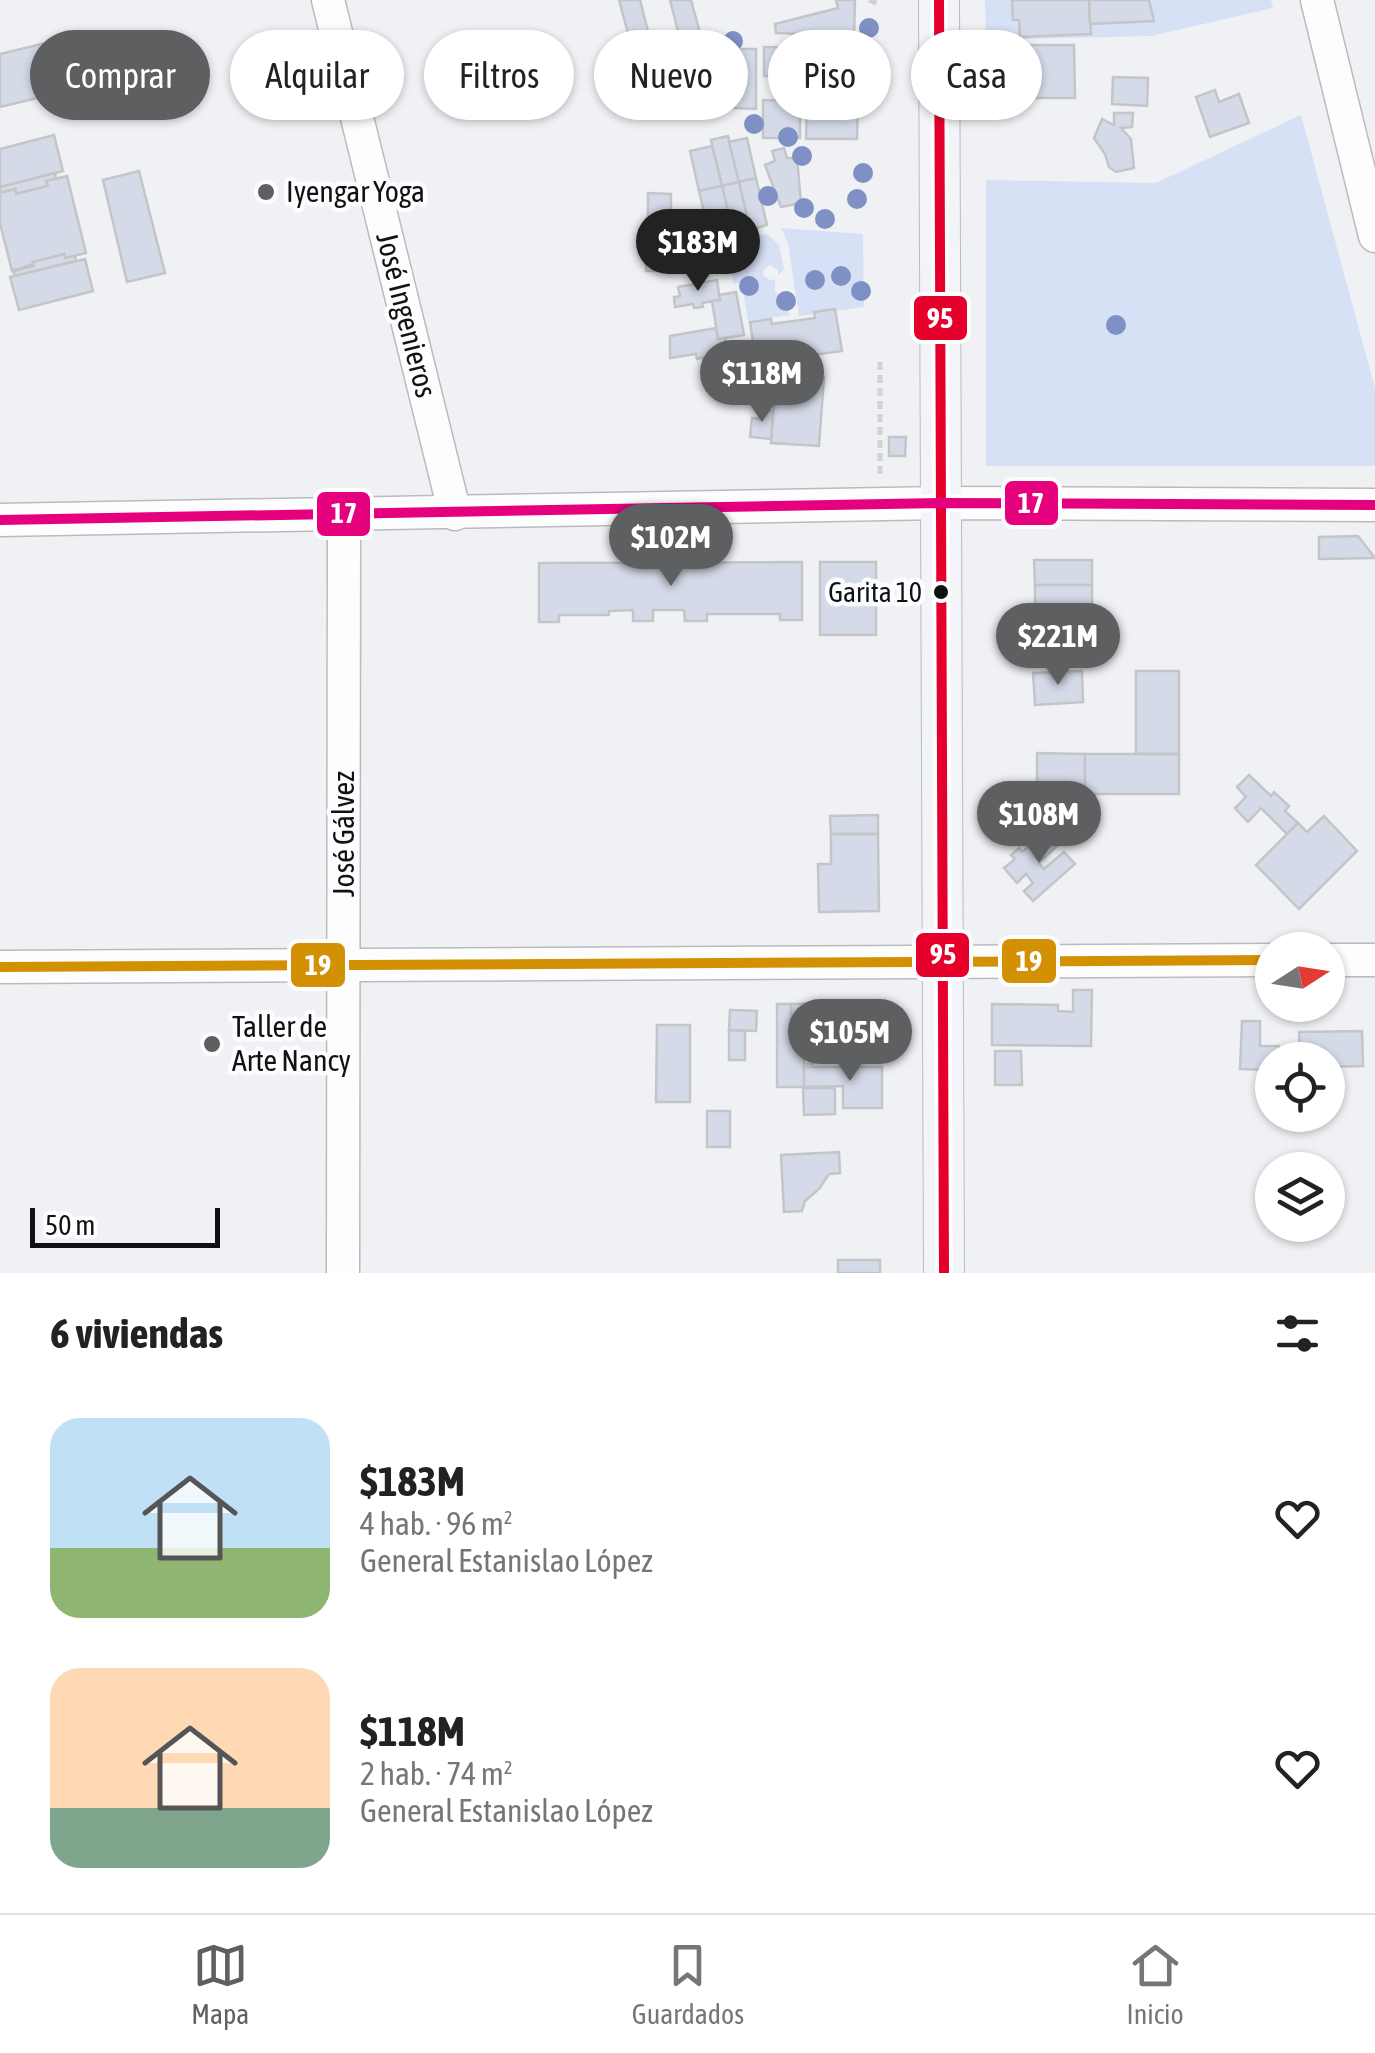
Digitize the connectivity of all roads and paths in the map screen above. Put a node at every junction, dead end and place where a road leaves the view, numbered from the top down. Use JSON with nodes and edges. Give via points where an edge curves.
{"nodes":[{"id":1,"x":328,"y":0,"type":"edge"},
{"id":2,"x":869,"y":0,"type":"edge"},
{"id":3,"x":939,"y":0,"type":"edge"},
{"id":4,"x":1318,"y":0,"type":"edge"},
{"id":5,"x":878,"y":4,"type":"dead end"},
{"id":6,"x":1363,"y":135,"type":"edge"},
{"id":7,"x":1375,"y":236,"type":"edge"},
{"id":8,"x":880,"y":362,"type":"dead end"},
{"id":9,"x":940,"y":503,"type":"junction"},
{"id":10,"x":880,"y":505,"type":"junction"},
{"id":11,"x":1375,"y":505,"type":"edge"},
{"id":12,"x":344,"y":514,"type":"junction"},
{"id":13,"x":456,"y":514,"type":"junction"},
{"id":14,"x":0,"y":520,"type":"edge"},
{"id":15,"x":1255,"y":960,"type":"edge"},
{"id":16,"x":1345,"y":960,"type":"edge"},
{"id":17,"x":1375,"y":960,"type":"edge"},
{"id":18,"x":943,"y":961,"type":"junction"},
{"id":19,"x":344,"y":965,"type":"junction"},
{"id":20,"x":0,"y":967,"type":"edge"},
{"id":21,"x":344,"y":1273,"type":"edge"},
{"id":22,"x":944,"y":1273,"type":"edge"}],
"edges":[{"from":1,"to":13,"type":"street","name":"José Ingenieros"},
{"from":2,"to":5,"type":"path"},
{"from":3,"to":9,"type":"main road"},
{"from":4,"to":6,"type":"street"},
{"from":6,"to":7,"type":"street"},
{"from":8,"to":10,"type":"path"},
{"from":9,"to":10,"type":"street"},
{"from":9,"to":11,"type":"street"},
{"from":9,"to":18,"type":"main road"},
{"from":10,"to":13,"type":"street"},
{"from":12,"to":13,"type":"street"},
{"from":12,"to":14,"type":"street"},
{"from":12,"to":19,"type":"street","name":"José Gálvez"},
{"from":15,"to":18,"type":"street"},
{"from":16,"to":17,"type":"street"},
{"from":18,"to":19,"type":"street"},
{"from":18,"to":22,"type":"main road"},
{"from":19,"to":20,"type":"street"},
{"from":19,"to":21,"type":"street","name":"José Gálvez"}]}
